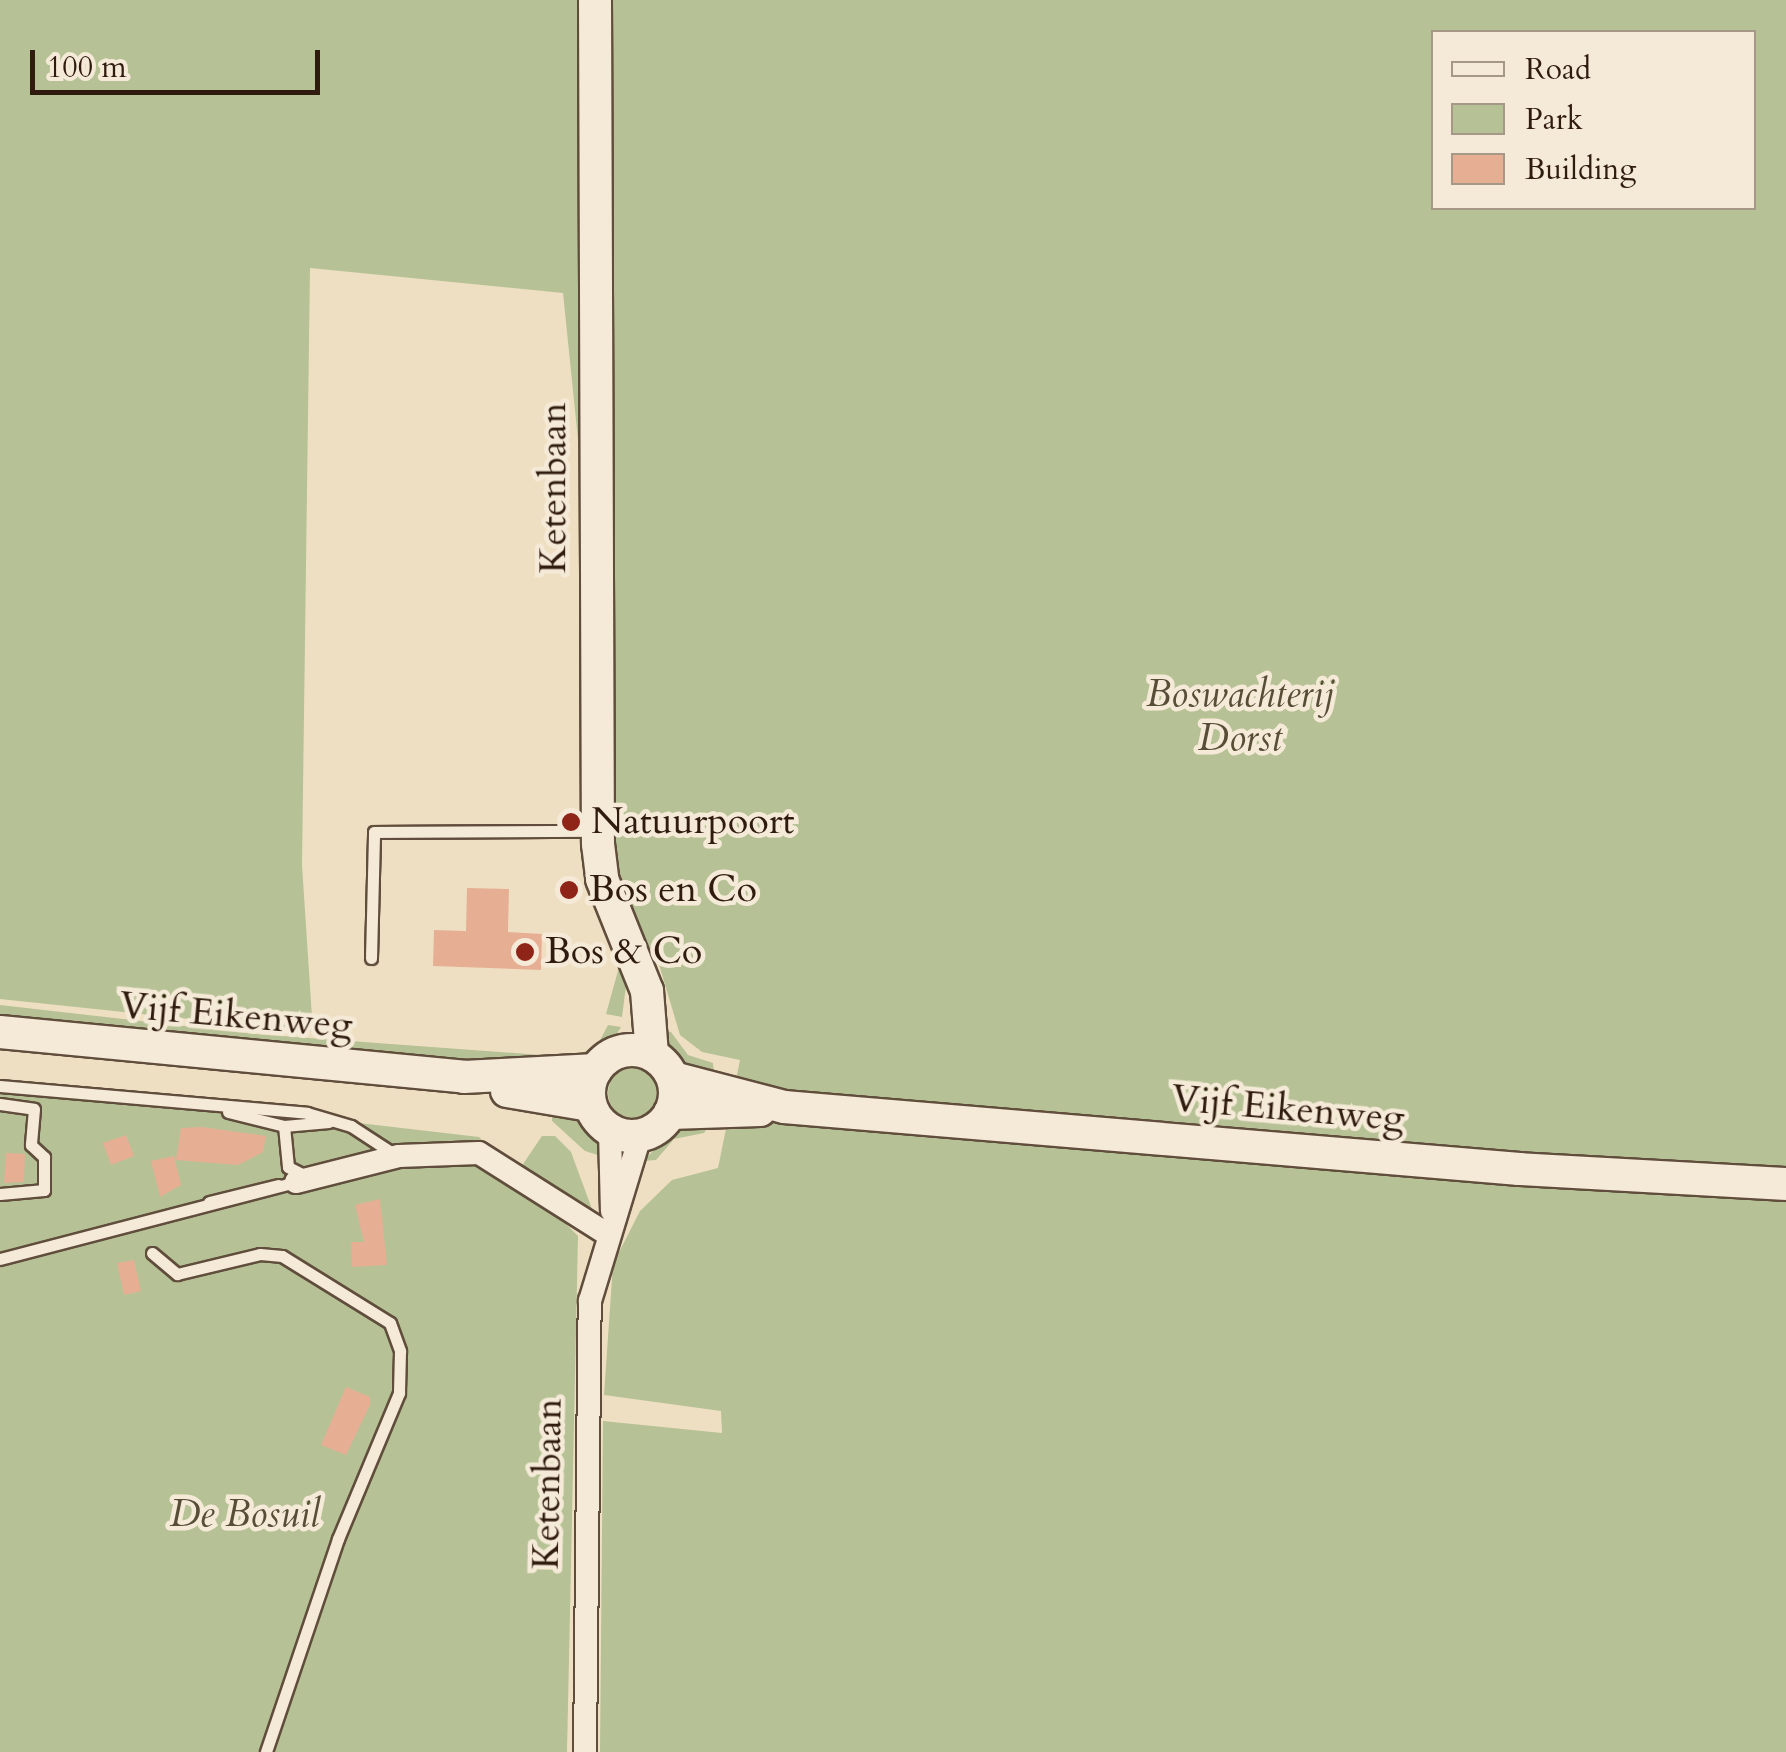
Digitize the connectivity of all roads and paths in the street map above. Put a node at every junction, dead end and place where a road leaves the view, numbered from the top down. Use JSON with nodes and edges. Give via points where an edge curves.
{"nodes":[{"id":1,"x":595,"y":0,"type":"edge"},
{"id":2,"x":598,"y":831,"type":"junction"},
{"id":3,"x":371,"y":958,"type":"dead end"},
{"id":4,"x":0,"y":1032,"type":"edge"},
{"id":5,"x":649,"y":1061,"type":"junction"},
{"id":6,"x":596,"y":1070,"type":"junction"},
{"id":7,"x":464,"y":1077,"type":"junction"},
{"id":8,"x":0,"y":1086,"type":"edge"},
{"id":9,"x":0,"y":1104,"type":"edge"},
{"id":10,"x":784,"y":1106,"type":"junction"},
{"id":11,"x":220,"y":1109,"type":"junction"},
{"id":12,"x":670,"y":1114,"type":"junction"},
{"id":13,"x":333,"y":1121,"type":"junction"},
{"id":14,"x":614,"y":1124,"type":"junction"},
{"id":15,"x":284,"y":1126,"type":"junction"},
{"id":16,"x":399,"y":1156,"type":"junction"},
{"id":17,"x":305,"y":1181,"type":"junction"},
{"id":18,"x":1786,"y":1184,"type":"edge"},
{"id":19,"x":0,"y":1194,"type":"edge"},
{"id":20,"x":609,"y":1227,"type":"junction"},
{"id":21,"x":152,"y":1253,"type":"dead end"},
{"id":22,"x":0,"y":1259,"type":"edge"},
{"id":23,"x":266,"y":1752,"type":"edge"},
{"id":24,"x":584,"y":1752,"type":"edge"}],
"edges":[{"from":1,"to":2,"type":"main road","name":"Ketenbaan"},
{"from":2,"to":3,"type":"lane","via":[[374,832]]},
{"from":2,"to":5,"type":"main road","name":"Ketenbaan","via":[[602,879],[650,1003]]},
{"from":4,"to":7,"type":"main road","name":"Vijf Eikenweg"},
{"from":5,"to":6,"type":"main road"},
{"from":5,"to":10,"type":"main road","name":"Vijf Eikenweg"},
{"from":5,"to":12,"type":"main road","name":"Ketenbaan"},
{"from":6,"to":7,"type":"main road","name":"Vijf Eikenweg"},
{"from":6,"to":14,"type":"main road"},
{"from":7,"to":14,"type":"main road","name":"Vijf Eikenweg"},
{"from":8,"to":11,"type":"lane"},
{"from":9,"to":19,"type":"lane","via":[[34,1109],[30,1145],[44,1157],[44,1190]]},
{"from":10,"to":12,"type":"main road","name":"Vijf Eikenweg"},
{"from":10,"to":18,"type":"main road","name":"Vijf Eikenweg","via":[[1520,1169]]},
{"from":11,"to":13,"type":"lane"},
{"from":11,"to":15,"type":"lane"},
{"from":12,"to":14,"type":"main road"},
{"from":13,"to":15,"type":"lane"},
{"from":13,"to":16,"type":"lane"},
{"from":14,"to":20,"type":"street","name":"Ketenbaan"},
{"from":15,"to":17,"type":"lane","via":[[288,1167]]},
{"from":16,"to":17,"type":"street"},
{"from":16,"to":20,"type":"street","via":[[478,1152]]},
{"from":17,"to":22,"type":"lane","via":[[245,1189]]},
{"from":20,"to":24,"type":"street","name":"Ketenbaan","via":[[590,1302]]},
{"from":21,"to":23,"type":"lane","via":[[177,1274],[260,1254],[282,1256],[390,1323],[400,1352],[399,1393],[338,1539]]}]}
